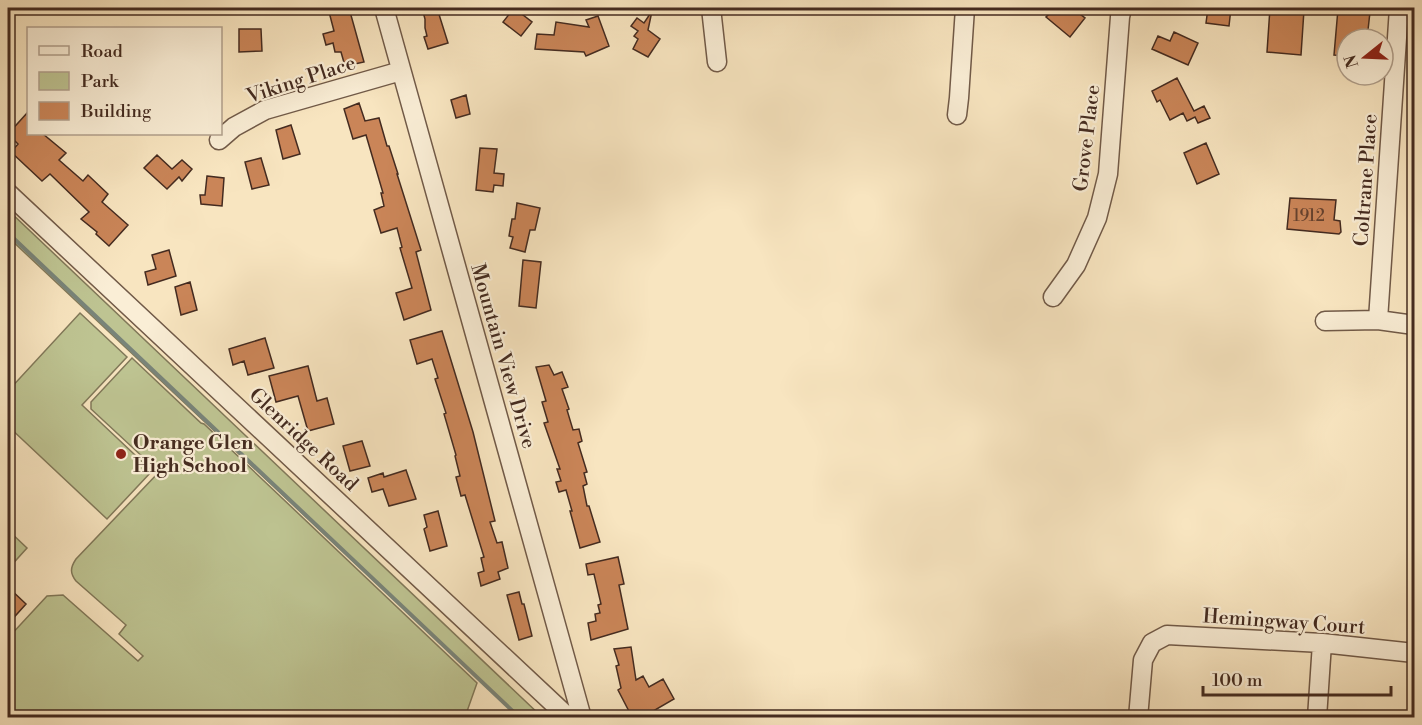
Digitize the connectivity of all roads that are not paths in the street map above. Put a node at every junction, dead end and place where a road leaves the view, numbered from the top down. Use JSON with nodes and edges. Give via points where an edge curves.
{"nodes":[{"id":1,"x":384,"y":8,"type":"edge"},
{"id":2,"x":711,"y":8,"type":"edge"},
{"id":3,"x":964,"y":8,"type":"edge"},
{"id":4,"x":1122,"y":8,"type":"edge"},
{"id":5,"x":1399,"y":8,"type":"edge"},
{"id":6,"x":717,"y":63,"type":"dead end"},
{"id":7,"x":401,"y":71,"type":"junction"},
{"id":8,"x":957,"y":115,"type":"dead end"},
{"id":9,"x":219,"y":140,"type":"dead end"},
{"id":10,"x":8,"y":193,"type":"edge"},
{"id":11,"x":1053,"y":297,"type":"dead end"},
{"id":12,"x":1378,"y":320,"type":"junction"},
{"id":13,"x":1325,"y":321,"type":"dead end"},
{"id":14,"x":1414,"y":326,"type":"edge"},
{"id":15,"x":1322,"y":643,"type":"junction"},
{"id":16,"x":1414,"y":653,"type":"edge"},
{"id":17,"x":569,"y":717,"type":"edge"},
{"id":18,"x":582,"y":717,"type":"edge"},
{"id":19,"x":1138,"y":717,"type":"edge"},
{"id":20,"x":1317,"y":717,"type":"edge"}],
"edges":[{"from":1,"to":7,"type":"street","name":"Mountain View Drive"},
{"from":2,"to":6,"type":"street"},
{"from":3,"to":8,"type":"street"},
{"from":4,"to":11,"type":"street","name":"Grove Place","via":[[1108,174],[1097,218],[1076,265]]},
{"from":5,"to":12,"type":"street","name":"Coltrane Place"},
{"from":7,"to":9,"type":"street","name":"Viking Place","via":[[265,110]]},
{"from":7,"to":18,"type":"street","name":"Mountain View Drive"},
{"from":10,"to":17,"type":"street","name":"Glenridge Road"},
{"from":12,"to":13,"type":"street"},
{"from":12,"to":14,"type":"street"},
{"from":15,"to":16,"type":"street","name":"Hemingway Court"},
{"from":15,"to":19,"type":"street","name":"Hemingway Court","via":[[1167,635],[1152,643],[1143,660]]},
{"from":15,"to":20,"type":"street"}]}
